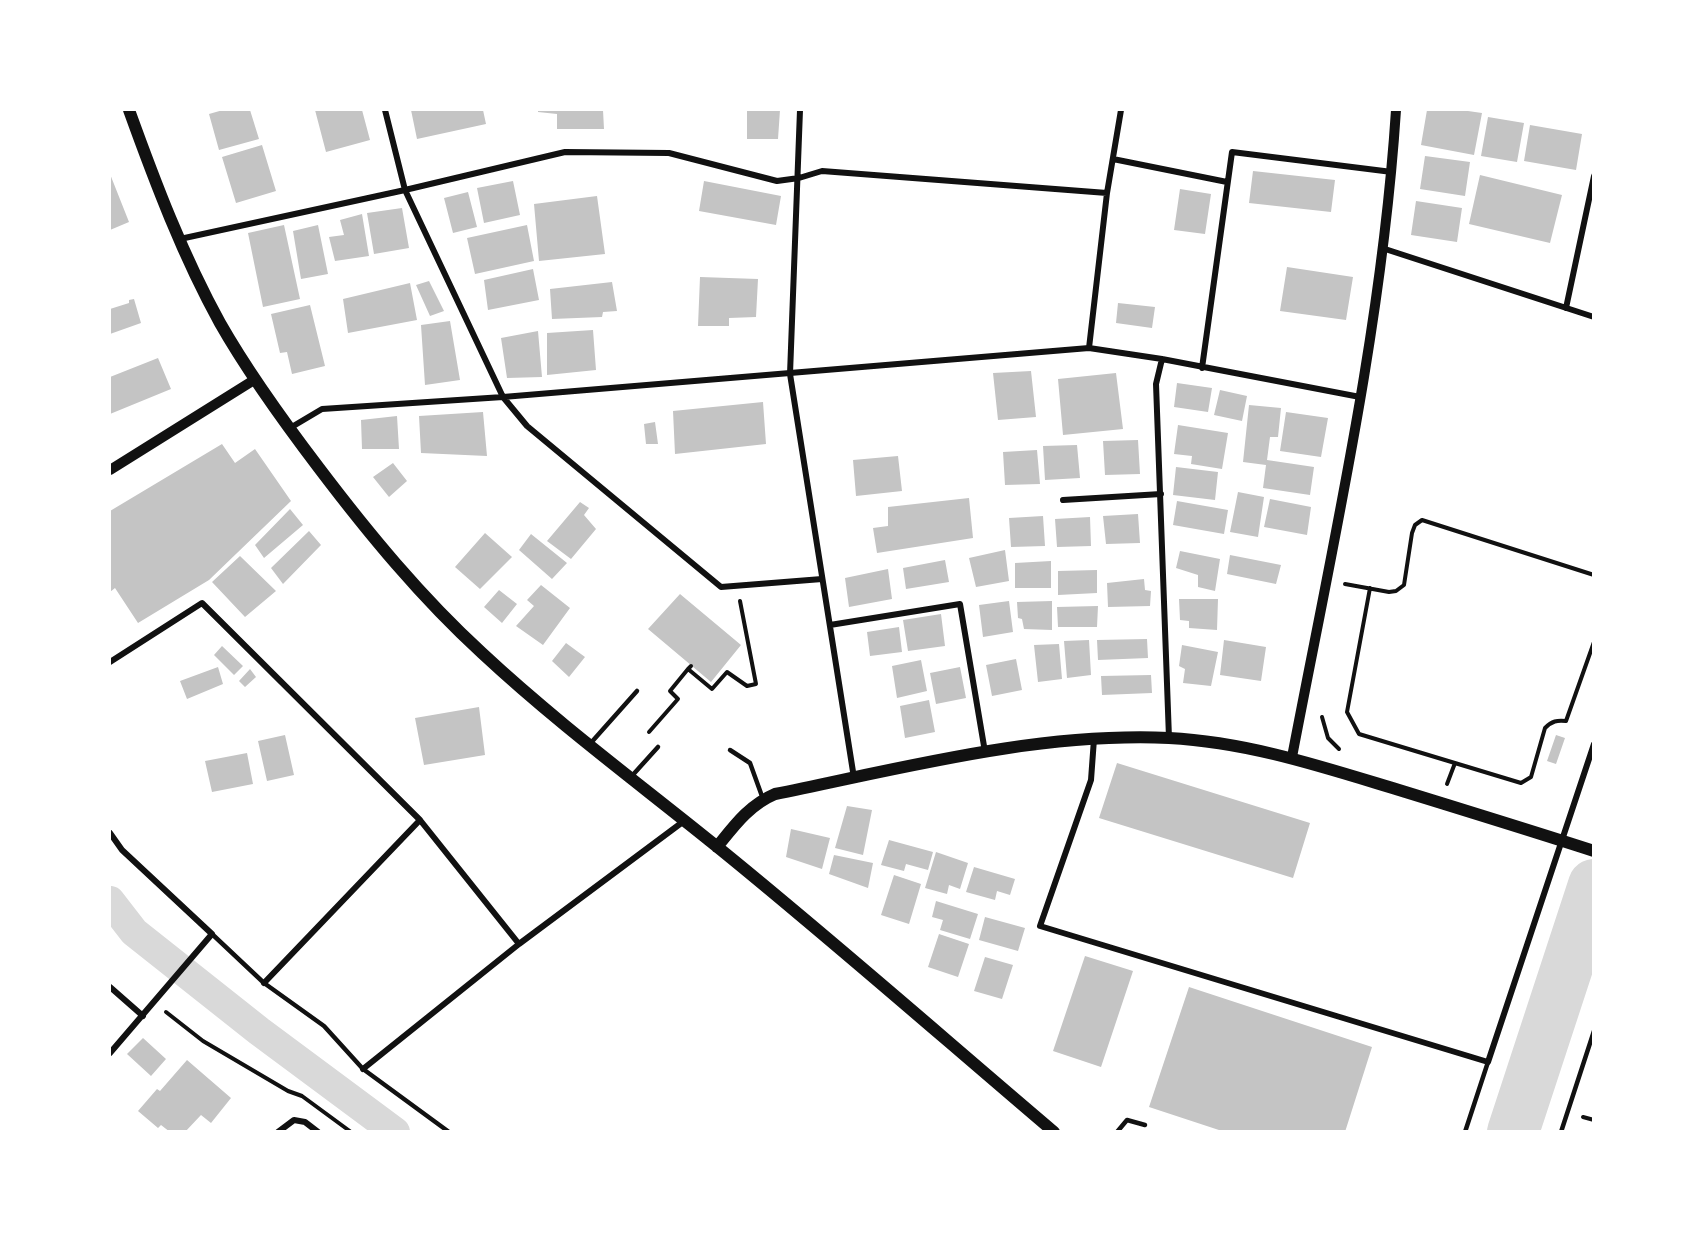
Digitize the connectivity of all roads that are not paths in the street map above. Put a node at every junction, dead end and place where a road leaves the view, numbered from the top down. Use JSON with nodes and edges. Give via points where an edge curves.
{"nodes":[{"id":1,"x":129,"y":110,"type":"edge"},
{"id":2,"x":385,"y":110,"type":"edge"},
{"id":3,"x":800,"y":110,"type":"edge"},
{"id":4,"x":1121,"y":110,"type":"edge"},
{"id":5,"x":1396,"y":110,"type":"edge"},
{"id":6,"x":1113,"y":159,"type":"junction"},
{"id":7,"x":1392,"y":172,"type":"junction"},
{"id":8,"x":1593,"y":176,"type":"edge"},
{"id":9,"x":799,"y":178,"type":"junction"},
{"id":10,"x":1227,"y":182,"type":"junction"},
{"id":11,"x":405,"y":190,"type":"junction"},
{"id":12,"x":1107,"y":193,"type":"junction"},
{"id":13,"x":180,"y":239,"type":"junction"},
{"id":14,"x":1382,"y":248,"type":"junction"},
{"id":15,"x":1566,"y":308,"type":"junction"},
{"id":16,"x":1593,"y":317,"type":"edge"},
{"id":17,"x":1089,"y":348,"type":"junction"},
{"id":18,"x":1162,"y":359,"type":"junction"},
{"id":19,"x":1202,"y":368,"type":"junction"},
{"id":20,"x":790,"y":374,"type":"junction"},
{"id":21,"x":254,"y":380,"type":"junction"},
{"id":22,"x":503,"y":397,"type":"junction"},
{"id":23,"x":1360,"y":397,"type":"junction"},
{"id":24,"x":289,"y":429,"type":"junction"},
{"id":25,"x":110,"y":470,"type":"edge"},
{"id":26,"x":1161,"y":494,"type":"junction"},
{"id":27,"x":1063,"y":500,"type":"dead end"},
{"id":28,"x":822,"y":579,"type":"junction"},
{"id":29,"x":830,"y":625,"type":"junction"},
{"id":30,"x":110,"y":662,"type":"edge"},
{"id":31,"x":638,"y":691,"type":"dead end"},
{"id":32,"x":1169,"y":738,"type":"junction"},
{"id":33,"x":1094,"y":739,"type":"junction"},
{"id":34,"x":1593,"y":744,"type":"edge"},
{"id":35,"x":589,"y":745,"type":"junction"},
{"id":36,"x":658,"y":747,"type":"dead end"},
{"id":37,"x":730,"y":750,"type":"dead end"},
{"id":38,"x":985,"y":752,"type":"junction"},
{"id":39,"x":1292,"y":757,"type":"junction"},
{"id":40,"x":630,"y":778,"type":"junction"},
{"id":41,"x":854,"y":778,"type":"junction"},
{"id":42,"x":763,"y":799,"type":"junction"},
{"id":43,"x":420,"y":820,"type":"junction"},
{"id":44,"x":684,"y":821,"type":"junction"},
{"id":45,"x":110,"y":832,"type":"edge"},
{"id":46,"x":1560,"y":840,"type":"junction"},
{"id":47,"x":717,"y":847,"type":"junction"},
{"id":48,"x":1593,"y":851,"type":"edge"},
{"id":49,"x":212,"y":934,"type":"junction"},
{"id":50,"x":519,"y":944,"type":"junction"},
{"id":51,"x":264,"y":983,"type":"junction"},
{"id":52,"x":110,"y":987,"type":"edge"},
{"id":53,"x":143,"y":1016,"type":"junction"},
{"id":54,"x":1593,"y":1030,"type":"edge"},
{"id":55,"x":110,"y":1053,"type":"edge"},
{"id":56,"x":1488,"y":1062,"type":"junction"},
{"id":57,"x":363,"y":1069,"type":"junction"},
{"id":58,"x":1145,"y":1125,"type":"dead end"},
{"id":59,"x":278,"y":1131,"type":"edge"},
{"id":60,"x":318,"y":1131,"type":"edge"},
{"id":61,"x":449,"y":1131,"type":"edge"},
{"id":62,"x":1054,"y":1131,"type":"edge"},
{"id":63,"x":1117,"y":1131,"type":"edge"},
{"id":64,"x":1465,"y":1131,"type":"edge"},
{"id":65,"x":1561,"y":1131,"type":"edge"}],
"edges":[{"from":1,"to":13,"type":"main road"},
{"from":2,"to":11,"type":"street"},
{"from":3,"to":9,"type":"street"},
{"from":4,"to":6,"type":"street"},
{"from":5,"to":7,"type":"street"},
{"from":6,"to":10,"type":"street"},
{"from":6,"to":12,"type":"street"},
{"from":7,"to":10,"type":"street","via":[[1232,152]]},
{"from":7,"to":14,"type":"street"},
{"from":8,"to":15,"type":"street"},
{"from":9,"to":11,"type":"street","via":[[777,181],[669,153],[565,152]]},
{"from":9,"to":12,"type":"street","via":[[822,171]]},
{"from":9,"to":20,"type":"street"},
{"from":10,"to":19,"type":"street"},
{"from":11,"to":13,"type":"street"},
{"from":11,"to":22,"type":"street"},
{"from":12,"to":17,"type":"street"},
{"from":13,"to":21,"type":"main road","via":[[219,321]]},
{"from":14,"to":15,"type":"street"},
{"from":14,"to":23,"type":"street"},
{"from":15,"to":16,"type":"street"},
{"from":17,"to":18,"type":"street"},
{"from":17,"to":20,"type":"street"},
{"from":18,"to":19,"type":"street"},
{"from":18,"to":26,"type":"street","via":[[1156,384]]},
{"from":19,"to":23,"type":"street"},
{"from":20,"to":22,"type":"street"},
{"from":20,"to":28,"type":"street"},
{"from":21,"to":24,"type":"main road"},
{"from":21,"to":25,"type":"street"},
{"from":22,"to":24,"type":"street","via":[[322,409]]},
{"from":22,"to":28,"type":"street","via":[[527,426],[721,587]]},
{"from":23,"to":39,"type":"street"},
{"from":24,"to":35,"type":"main road","via":[[418,590],[480,651]]},
{"from":26,"to":27,"type":"street"},
{"from":26,"to":32,"type":"street"},
{"from":28,"to":29,"type":"street"},
{"from":29,"to":38,"type":"street","via":[[960,604]]},
{"from":29,"to":41,"type":"street"},
{"from":30,"to":43,"type":"street","via":[[202,603]]},
{"from":31,"to":35,"type":"lane"},
{"from":32,"to":33,"type":"main road"},
{"from":32,"to":39,"type":"main road"},
{"from":33,"to":38,"type":"main road"},
{"from":33,"to":56,"type":"street","via":[[1091,780],[1040,926]]},
{"from":34,"to":46,"type":"street"},
{"from":35,"to":40,"type":"main road"},
{"from":36,"to":40,"type":"lane"},
{"from":37,"to":42,"type":"lane","via":[[750,763]]},
{"from":38,"to":41,"type":"main road"},
{"from":39,"to":46,"type":"main road"},
{"from":40,"to":44,"type":"main road"},
{"from":41,"to":42,"type":"main road"},
{"from":42,"to":47,"type":"main road","via":[[746,812]]},
{"from":43,"to":50,"type":"street"},
{"from":43,"to":51,"type":"street"},
{"from":44,"to":47,"type":"main road"},
{"from":44,"to":50,"type":"street"},
{"from":45,"to":49,"type":"street","via":[[122,850]]},
{"from":46,"to":48,"type":"main road"},
{"from":46,"to":56,"type":"street"},
{"from":47,"to":62,"type":"main road"},
{"from":49,"to":51,"type":"lane"},
{"from":49,"to":53,"type":"street"},
{"from":50,"to":57,"type":"street"},
{"from":51,"to":57,"type":"lane","via":[[324,1026]]},
{"from":52,"to":53,"type":"street"},
{"from":53,"to":55,"type":"street"},
{"from":54,"to":65,"type":"lane"},
{"from":56,"to":64,"type":"lane"},
{"from":57,"to":61,"type":"lane"},
{"from":58,"to":63,"type":"lane","via":[[1127,1120]]},
{"from":59,"to":60,"type":"street","via":[[294,1120]]}]}
